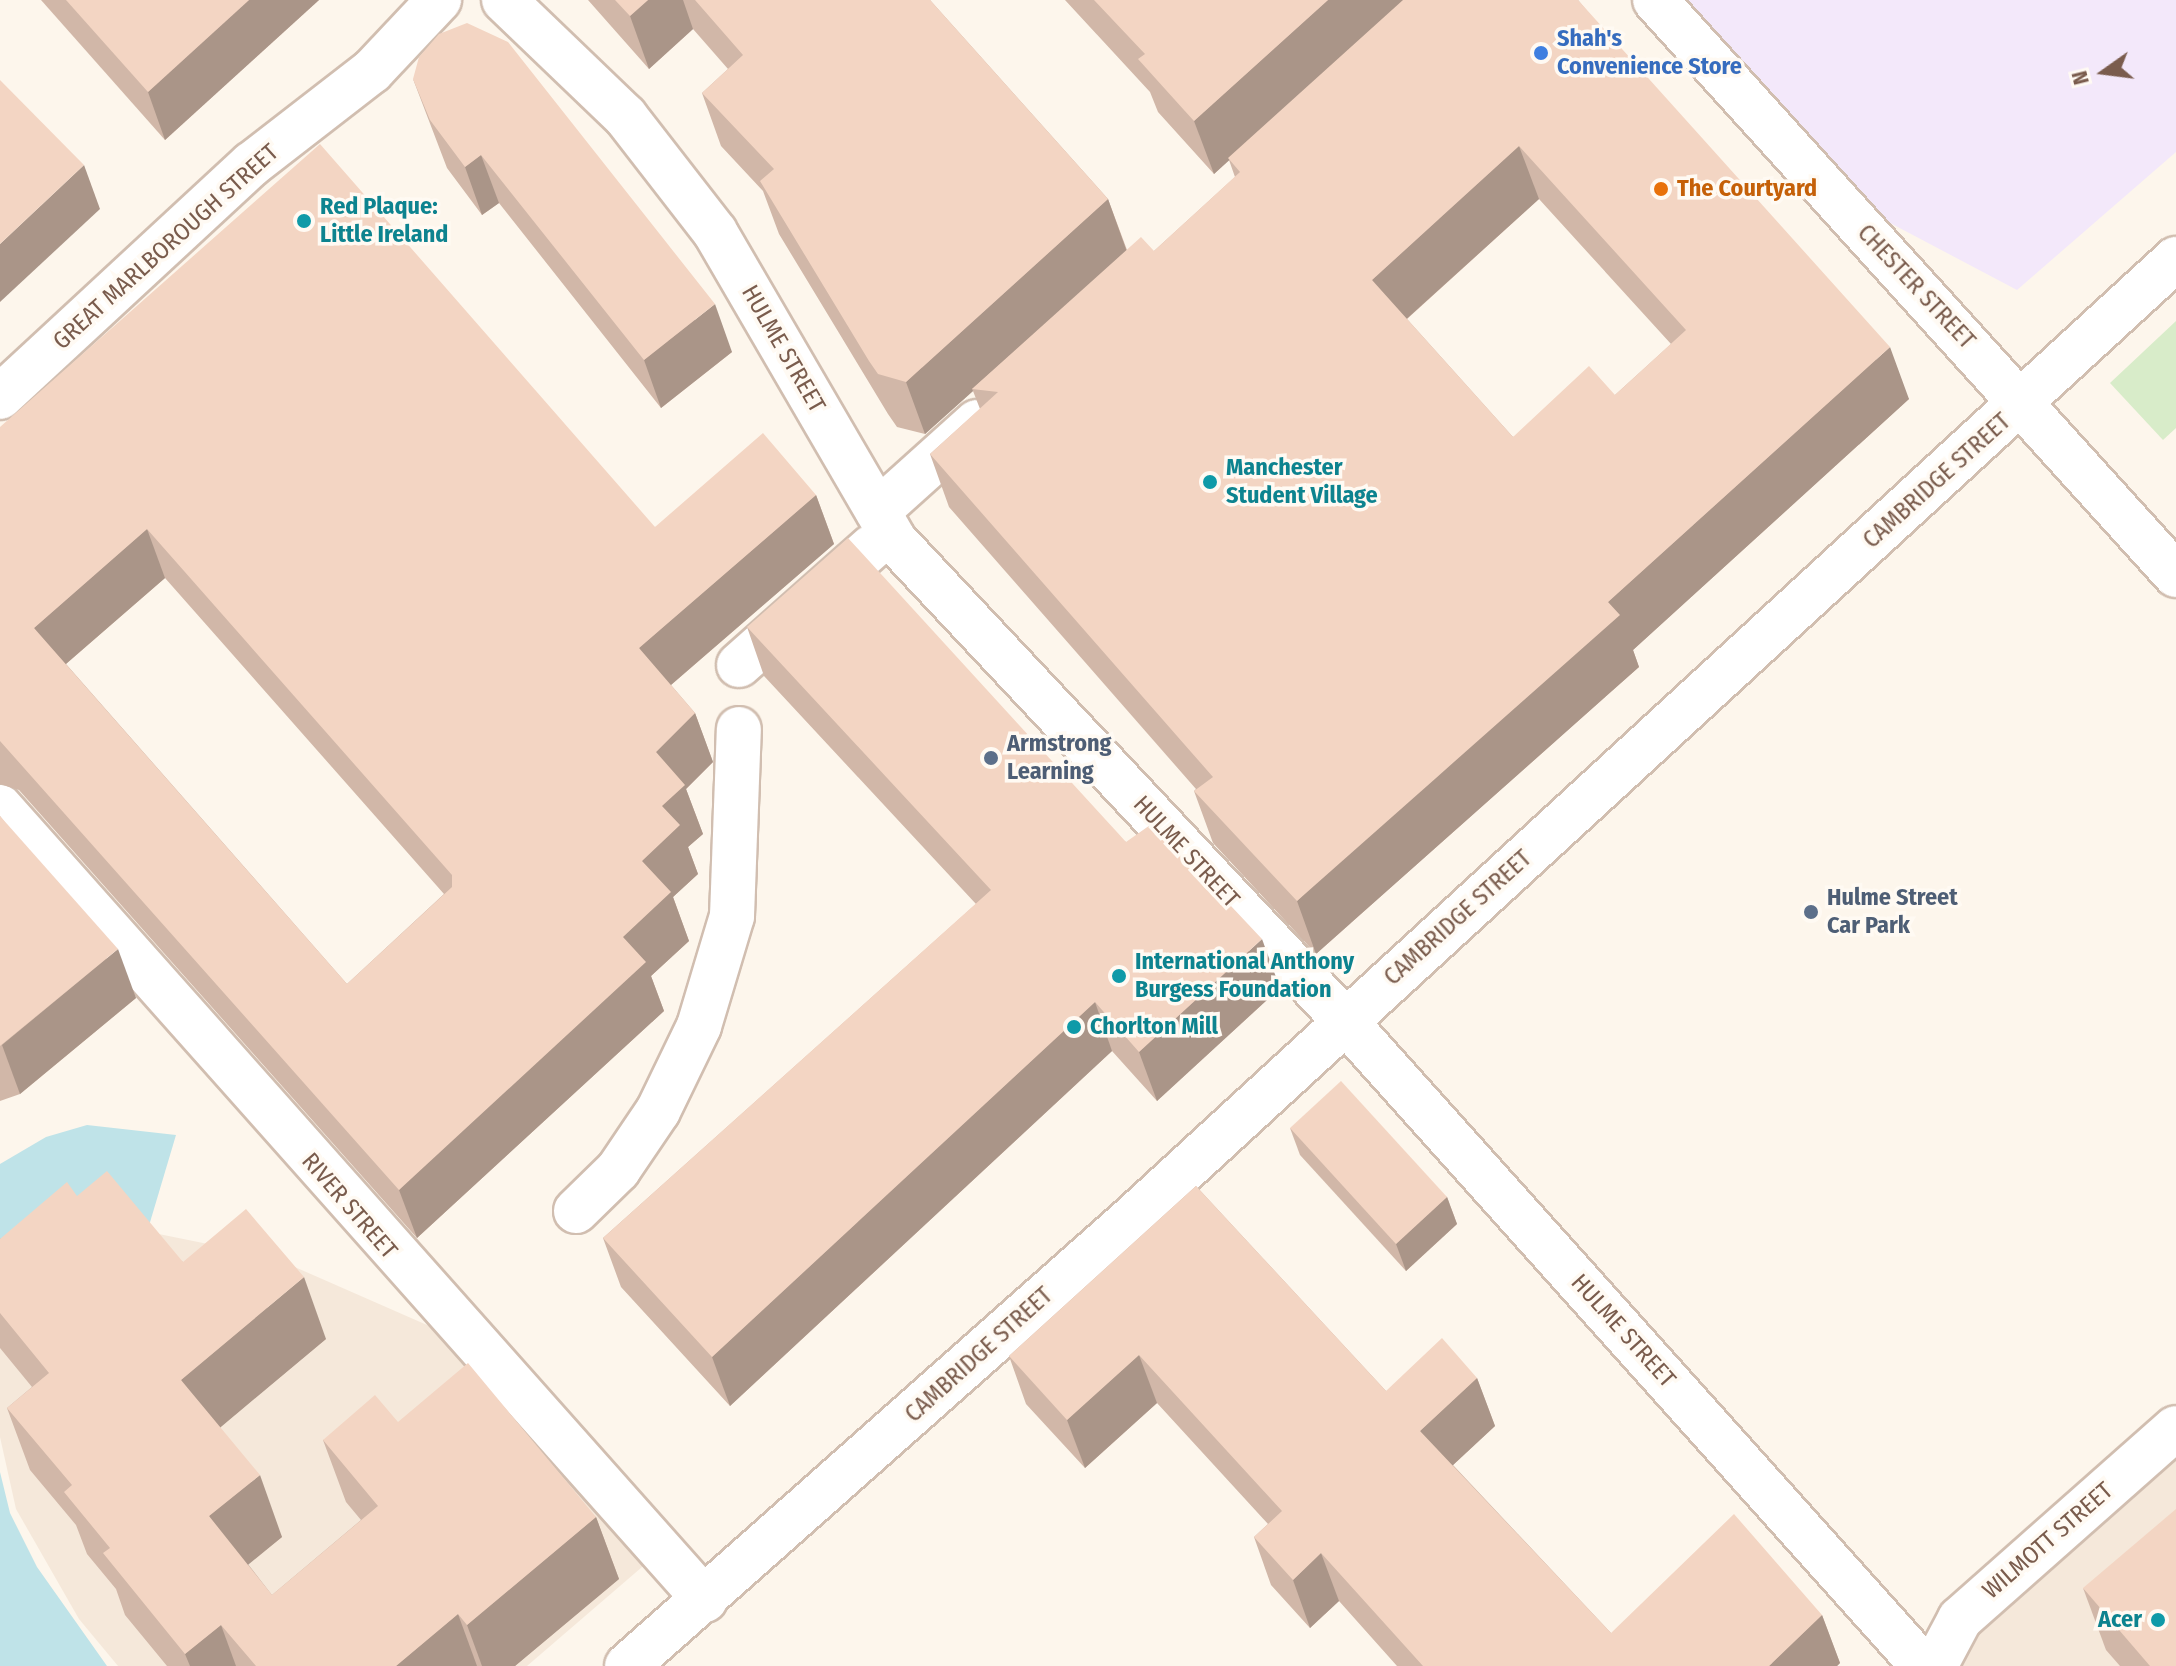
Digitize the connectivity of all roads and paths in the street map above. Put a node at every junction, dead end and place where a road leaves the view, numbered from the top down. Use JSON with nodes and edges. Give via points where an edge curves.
{"nodes":[{"id":1,"x":439,"y":0,"type":"edge"},
{"id":2,"x":504,"y":0,"type":"edge"},
{"id":3,"x":1655,"y":0,"type":"edge"},
{"id":4,"x":2176,"y":259,"type":"edge"},
{"id":5,"x":0,"y":397,"type":"edge"},
{"id":6,"x":1004,"y":397,"type":"edge"},
{"id":7,"x":2023,"y":402,"type":"junction"},
{"id":8,"x":875,"y":529,"type":"junction"},
{"id":9,"x":2176,"y":575,"type":"edge"},
{"id":10,"x":739,"y":665,"type":"dead end"},
{"id":11,"x":739,"y":729,"type":"dead end"},
{"id":12,"x":0,"y":807,"type":"edge"},
{"id":13,"x":1345,"y":1021,"type":"junction"},
{"id":14,"x":576,"y":1211,"type":"dead end"},
{"id":15,"x":2176,"y":1428,"type":"edge"},
{"id":16,"x":705,"y":1600,"type":"junction"},
{"id":17,"x":627,"y":1666,"type":"edge"},
{"id":18,"x":1923,"y":1666,"type":"edge"},
{"id":19,"x":1935,"y":1666,"type":"edge"}],
"edges":[{"from":1,"to":5,"type":"street","name":"GREAT MARLBOROUGH STREET","via":[[372,71],[252,164]]},
{"from":2,"to":8,"type":"street","name":"HULME STREET","via":[[625,116],[715,232]]},
{"from":3,"to":7,"type":"street","name":"CHESTER STREET"},
{"from":4,"to":7,"type":"street","name":"CAMBRIDGE STREET"},
{"from":6,"to":8,"type":"street"},
{"from":7,"to":9,"type":"street","name":"CHESTER STREET"},
{"from":7,"to":13,"type":"street","name":"CAMBRIDGE STREET"},
{"from":8,"to":10,"type":"street"},
{"from":8,"to":13,"type":"street","name":"HULME STREET","via":[[895,541]]},
{"from":11,"to":14,"type":"street","via":[[732,916],[699,1026],[658,1111],[618,1170]]},
{"from":12,"to":16,"type":"street","name":"RIVER STREET"},
{"from":13,"to":16,"type":"street","name":"CAMBRIDGE STREET"},
{"from":13,"to":18,"type":"street","name":"HULME STREET"},
{"from":15,"to":19,"type":"street","name":"WILMOTT STREET","via":[[1960,1619]]},
{"from":16,"to":17,"type":"street","name":"CAMBRIDGE STREET"}]}
